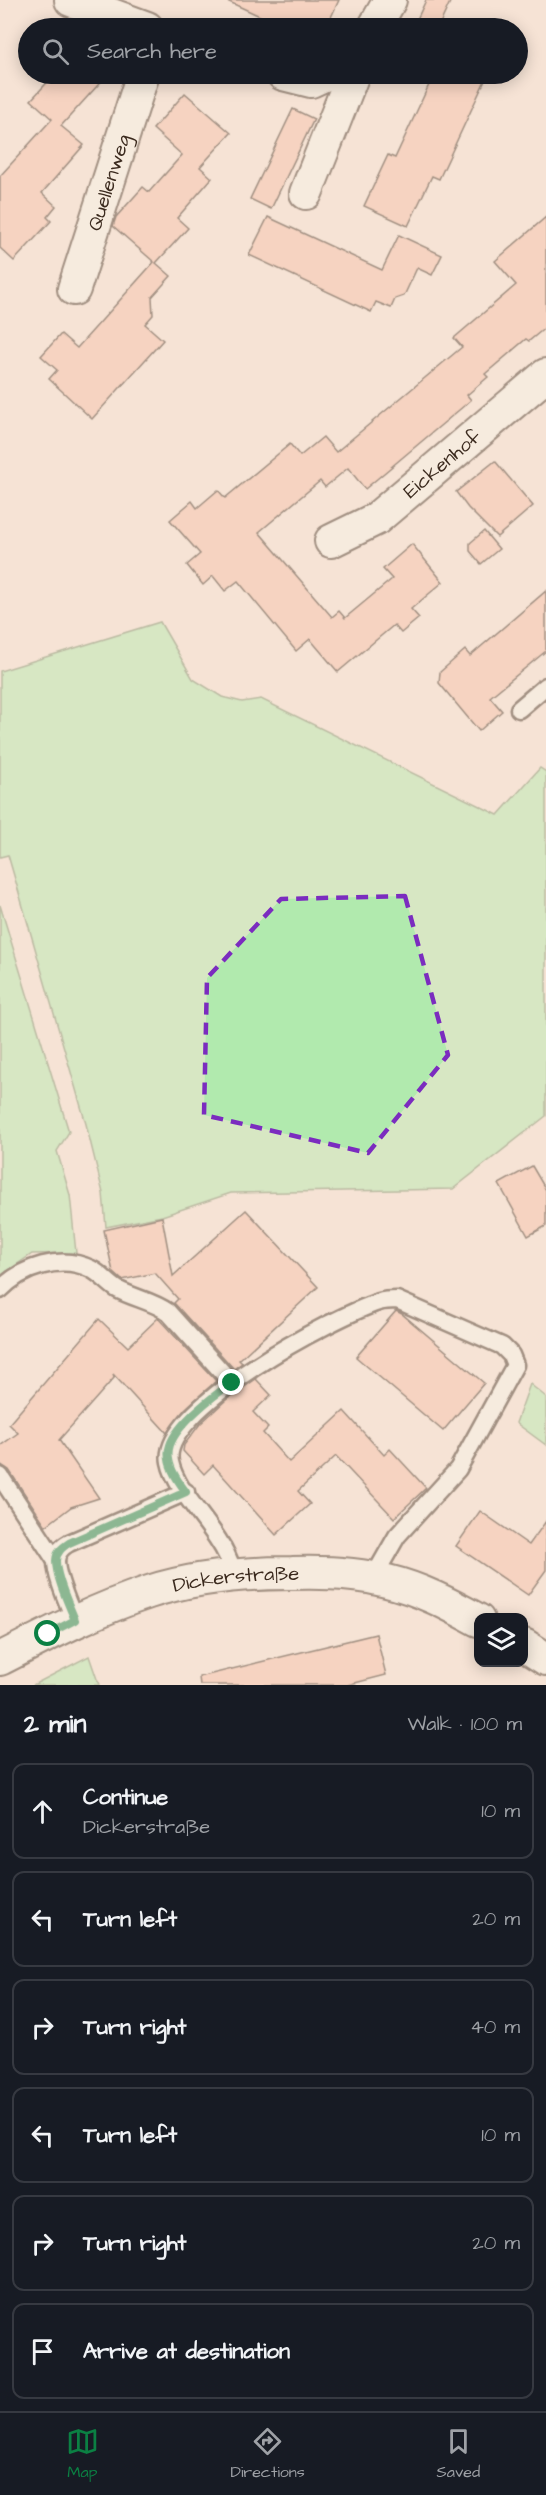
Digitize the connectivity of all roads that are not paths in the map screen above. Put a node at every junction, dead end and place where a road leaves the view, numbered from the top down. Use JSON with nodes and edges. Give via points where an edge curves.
{"nodes":[{"id":1,"x":71,"y":0,"type":"edge"},
{"id":2,"x":390,"y":0,"type":"edge"},
{"id":3,"x":120,"y":18,"type":"edge"},
{"id":4,"x":380,"y":18,"type":"edge"},
{"id":5,"x":140,"y":84,"type":"edge"},
{"id":6,"x":349,"y":84,"type":"edge"},
{"id":7,"x":306,"y":193,"type":"dead end"},
{"id":8,"x":74,"y":290,"type":"dead end"},
{"id":9,"x":546,"y":375,"type":"edge"},
{"id":10,"x":331,"y":542,"type":"dead end"},
{"id":11,"x":546,"y":686,"type":"edge"},
{"id":12,"x":519,"y":709,"type":"dead end"},
{"id":13,"x":0,"y":1290,"type":"edge"},
{"id":14,"x":232,"y":1383,"type":"junction"},
{"id":15,"x":0,"y":1476,"type":"edge"},
{"id":16,"x":186,"y":1492,"type":"junction"},
{"id":17,"x":56,"y":1561,"type":"junction"},
{"id":18,"x":235,"y":1576,"type":"junction"},
{"id":19,"x":373,"y":1578,"type":"junction"},
{"id":20,"x":474,"y":1618,"type":"edge"},
{"id":21,"x":75,"y":1620,"type":"junction"},
{"id":22,"x":528,"y":1648,"type":"edge"},
{"id":23,"x":0,"y":1659,"type":"edge"},
{"id":24,"x":546,"y":1659,"type":"edge"}],
"edges":[{"from":1,"to":3,"type":"street"},
{"from":2,"to":4,"type":"street"},
{"from":5,"to":8,"type":"street","name":"Quellenweg"},
{"from":6,"to":7,"type":"street"},
{"from":9,"to":10,"type":"street","name":"Eickenhof","via":[[376,519]]},
{"from":11,"to":12,"type":"lane"},
{"from":13,"to":14,"type":"lane","via":[[20,1274],[39,1266],[73,1263],[89,1268],[117,1289],[168,1312]]},
{"from":14,"to":16,"type":"lane","via":[[207,1401],[170,1446],[169,1461]]},
{"from":14,"to":19,"type":"lane","via":[[273,1354],[381,1301],[397,1300],[426,1311],[502,1346],[511,1354],[515,1365],[458,1469],[398,1536]]},
{"from":15,"to":17,"type":"lane"},
{"from":16,"to":17,"type":"lane","via":[[69,1543],[60,1549]]},
{"from":16,"to":18,"type":"lane","via":[[222,1545]]},
{"from":17,"to":21,"type":"lane"},
{"from":18,"to":19,"type":"street","name":"Dickerstraße","via":[[313,1573]]},
{"from":18,"to":21,"type":"street","name":"Dickerstraße","via":[[151,1591]]},
{"from":19,"to":20,"type":"street","name":"Dickerstraße","via":[[433,1596]]},
{"from":21,"to":23,"type":"street","name":"Dickerstraße"},
{"from":22,"to":24,"type":"street"}]}
